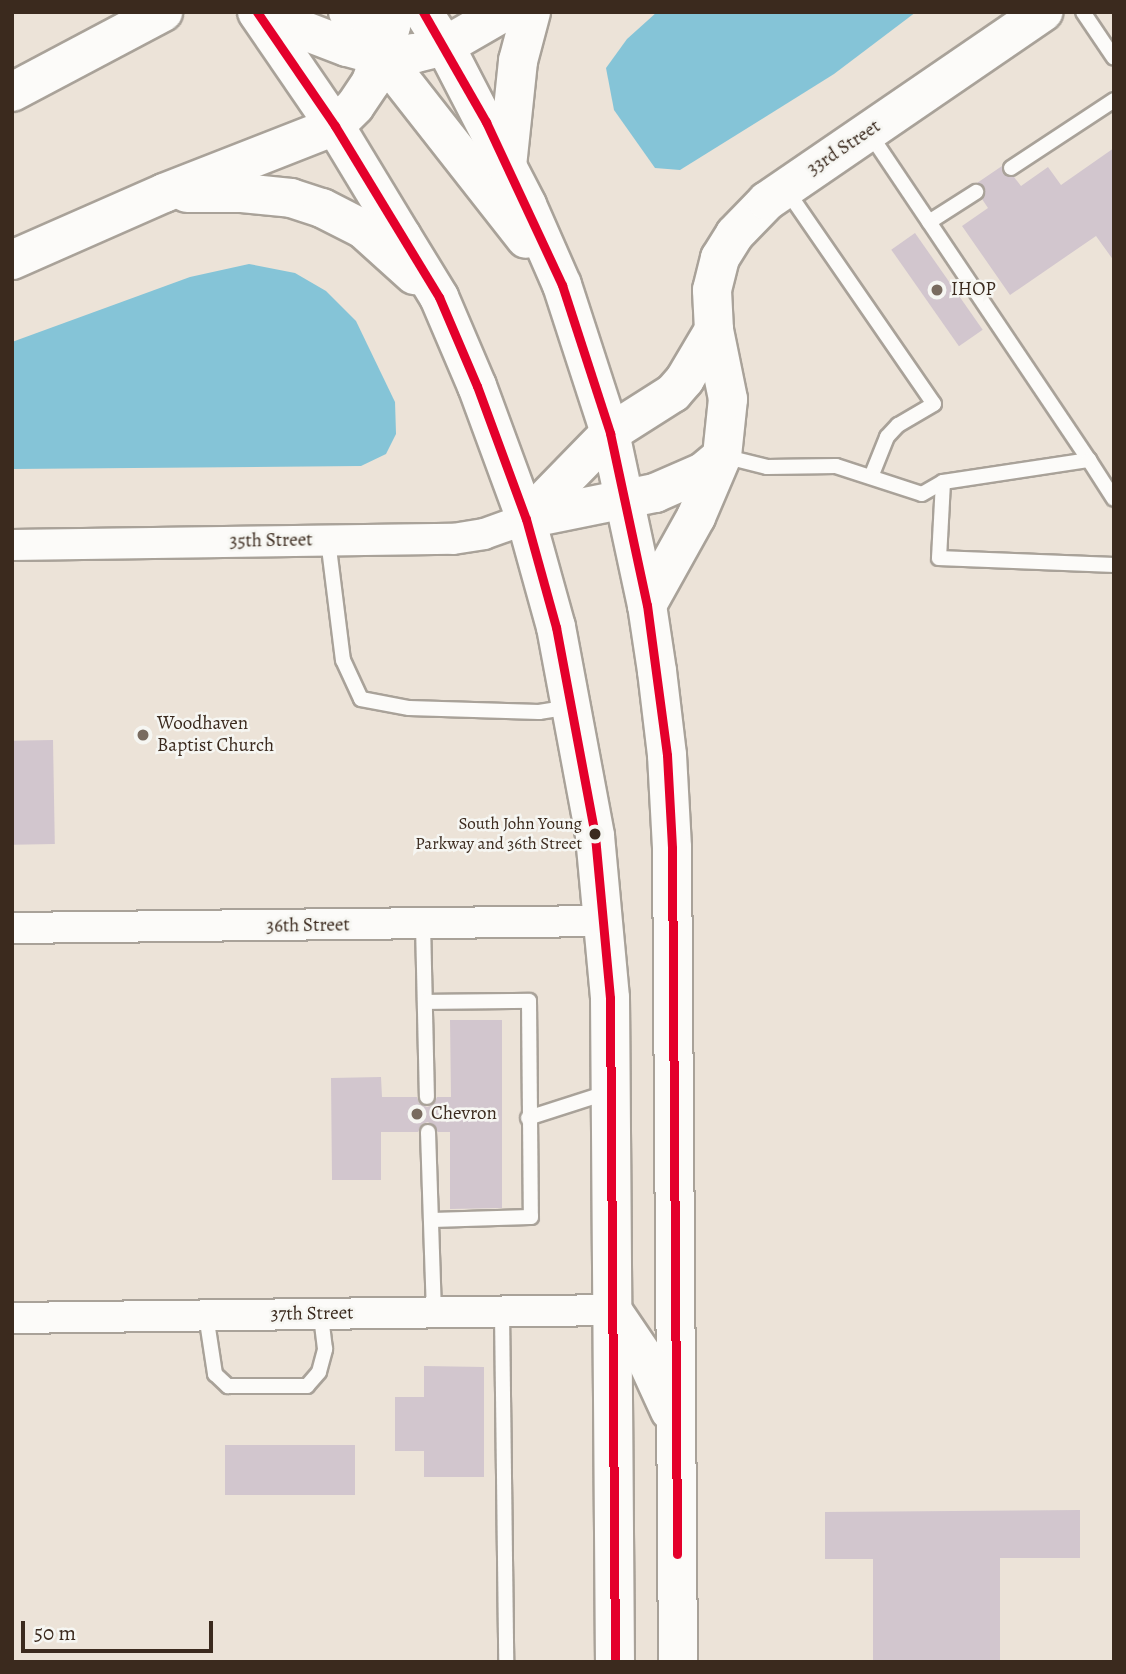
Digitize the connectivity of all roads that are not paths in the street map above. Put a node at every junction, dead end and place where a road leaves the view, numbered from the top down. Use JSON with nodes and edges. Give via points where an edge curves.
{"nodes":[{"id":1,"x":163,"y":12,"type":"edge"},
{"id":2,"x":348,"y":12,"type":"edge"},
{"id":3,"x":392,"y":12,"type":"edge"},
{"id":4,"x":422,"y":12,"type":"edge"},
{"id":5,"x":504,"y":12,"type":"edge"},
{"id":6,"x":531,"y":12,"type":"edge"},
{"id":7,"x":1043,"y":12,"type":"edge"},
{"id":8,"x":1083,"y":12,"type":"edge"},
{"id":9,"x":258,"y":13,"type":"edge"},
{"id":10,"x":445,"y":46,"type":"junction"},
{"id":11,"x":382,"y":56,"type":"junction"},
{"id":12,"x":1114,"y":58,"type":"edge"},
{"id":13,"x":12,"y":92,"type":"edge"},
{"id":14,"x":1114,"y":100,"type":"edge"},
{"id":15,"x":335,"y":126,"type":"junction"},
{"id":16,"x":868,"y":132,"type":"junction"},
{"id":17,"x":507,"y":166,"type":"junction"},
{"id":18,"x":1011,"y":168,"type":"dead end"},
{"id":19,"x":785,"y":188,"type":"junction"},
{"id":20,"x":976,"y":192,"type":"dead end"},
{"id":21,"x":164,"y":193,"type":"junction"},
{"id":22,"x":929,"y":222,"type":"junction"},
{"id":23,"x":12,"y":260,"type":"edge"},
{"id":24,"x":562,"y":285,"type":"junction"},
{"id":25,"x":439,"y":297,"type":"junction"},
{"id":26,"x":714,"y":330,"type":"junction"},
{"id":27,"x":610,"y":433,"type":"junction"},
{"id":28,"x":722,"y":456,"type":"junction"},
{"id":29,"x":1089,"y":460,"type":"junction"},
{"id":30,"x":871,"y":477,"type":"junction"},
{"id":31,"x":943,"y":482,"type":"junction"},
{"id":32,"x":1114,"y":499,"type":"edge"},
{"id":33,"x":625,"y":500,"type":"junction"},
{"id":34,"x":526,"y":519,"type":"junction"},
{"id":35,"x":328,"y":540,"type":"junction"},
{"id":36,"x":12,"y":545,"type":"edge"},
{"id":37,"x":1114,"y":565,"type":"edge"},
{"id":38,"x":647,"y":605,"type":"junction"},
{"id":39,"x":572,"y":706,"type":"junction"},
{"id":40,"x":604,"y":921,"type":"junction"},
{"id":41,"x":423,"y":924,"type":"junction"},
{"id":42,"x":12,"y":928,"type":"edge"},
{"id":43,"x":425,"y":1002,"type":"junction"},
{"id":44,"x":611,"y":1091,"type":"junction"},
{"id":45,"x":427,"y":1097,"type":"dead end"},
{"id":46,"x":528,"y":1118,"type":"junction"},
{"id":47,"x":428,"y":1132,"type":"dead end"},
{"id":48,"x":431,"y":1220,"type":"junction"},
{"id":49,"x":611,"y":1310,"type":"junction"},
{"id":50,"x":502,"y":1311,"type":"junction"},
{"id":51,"x":434,"y":1312,"type":"junction"},
{"id":52,"x":321,"y":1314,"type":"junction"},
{"id":53,"x":206,"y":1315,"type":"junction"},
{"id":54,"x":12,"y":1318,"type":"edge"},
{"id":55,"x":676,"y":1424,"type":"junction"},
{"id":56,"x":506,"y":1662,"type":"edge"},
{"id":57,"x":615,"y":1662,"type":"edge"},
{"id":58,"x":678,"y":1662,"type":"edge"}],
"edges":[{"from":1,"to":13,"type":"main road"},
{"from":2,"to":11,"type":"main road"},
{"from":3,"to":11,"type":"main road"},
{"from":4,"to":10,"type":"main road"},
{"from":5,"to":10,"type":"main road"},
{"from":6,"to":17,"type":"main road","via":[[517,61]]},
{"from":7,"to":16,"type":"main road","name":"33rd Street"},
{"from":8,"to":12,"type":"lane"},
{"from":9,"to":11,"type":"main road"},
{"from":9,"to":15,"type":"main road"},
{"from":10,"to":11,"type":"main road"},
{"from":10,"to":17,"type":"main road"},
{"from":11,"to":15,"type":"main road","via":[[355,106]]},
{"from":11,"to":24,"type":"main road"},
{"from":14,"to":18,"type":"lane"},
{"from":15,"to":21,"type":"main road"},
{"from":15,"to":25,"type":"main road"},
{"from":16,"to":19,"type":"main road","name":"33rd Street"},
{"from":16,"to":22,"type":"lane"},
{"from":17,"to":24,"type":"main road"},
{"from":19,"to":26,"type":"main road","name":"33rd Street","via":[[735,234],[720,258],[712,290]]},
{"from":19,"to":30,"type":"lane","via":[[934,404],[898,425],[887,437]]},
{"from":20,"to":22,"type":"lane"},
{"from":21,"to":23,"type":"main road"},
{"from":21,"to":25,"type":"main road","via":[[242,193],[291,198],[322,208],[363,229]]},
{"from":22,"to":29,"type":"lane"},
{"from":24,"to":27,"type":"main road"},
{"from":25,"to":34,"type":"main road"},
{"from":26,"to":27,"type":"main road","via":[[673,393]]},
{"from":26,"to":28,"type":"main road","name":"33rd Street","via":[[728,400]]},
{"from":27,"to":33,"type":"main road"},
{"from":27,"to":34,"type":"main road"},
{"from":28,"to":30,"type":"lane","via":[[767,467],[836,466]]},
{"from":28,"to":33,"type":"main road","via":[[676,485]]},
{"from":28,"to":38,"type":"main road","name":"33rd Street","via":[[696,516]]},
{"from":29,"to":31,"type":"lane"},
{"from":29,"to":32,"type":"lane"},
{"from":30,"to":31,"type":"lane","via":[[922,494]]},
{"from":31,"to":37,"type":"lane","via":[[939,558]]},
{"from":33,"to":34,"type":"main road"},
{"from":33,"to":38,"type":"main road"},
{"from":34,"to":35,"type":"street","name":"35th Street","via":[[453,539]]},
{"from":34,"to":39,"type":"main road"},
{"from":35,"to":36,"type":"street","name":"35th Street"},
{"from":35,"to":39,"type":"lane","via":[[343,660],[361,699],[408,708],[539,712]]},
{"from":38,"to":55,"type":"main road","via":[[667,755],[672,848]]},
{"from":39,"to":40,"type":"main road","via":[[595,836]]},
{"from":40,"to":41,"type":"street","name":"36th Street"},
{"from":40,"to":44,"type":"main road"},
{"from":41,"to":42,"type":"street","name":"36th Street"},
{"from":41,"to":43,"type":"lane"},
{"from":43,"to":45,"type":"lane"},
{"from":43,"to":46,"type":"lane","via":[[529,1001]]},
{"from":44,"to":46,"type":"lane"},
{"from":44,"to":49,"type":"main road"},
{"from":46,"to":48,"type":"lane","via":[[531,1217]]},
{"from":47,"to":48,"type":"lane"},
{"from":48,"to":51,"type":"lane"},
{"from":49,"to":50,"type":"street","name":"37th Street"},
{"from":49,"to":55,"type":"main road","via":[[648,1363]]},
{"from":49,"to":57,"type":"main road"},
{"from":50,"to":51,"type":"street","name":"37th Street"},
{"from":50,"to":56,"type":"lane"},
{"from":51,"to":52,"type":"street","name":"37th Street"},
{"from":52,"to":53,"type":"street","name":"37th Street"},
{"from":52,"to":53,"type":"lane","via":[[326,1349],[319,1372],[307,1386],[228,1387],[215,1374]]},
{"from":53,"to":54,"type":"street","name":"37th Street"},
{"from":55,"to":58,"type":"main road"}]}
